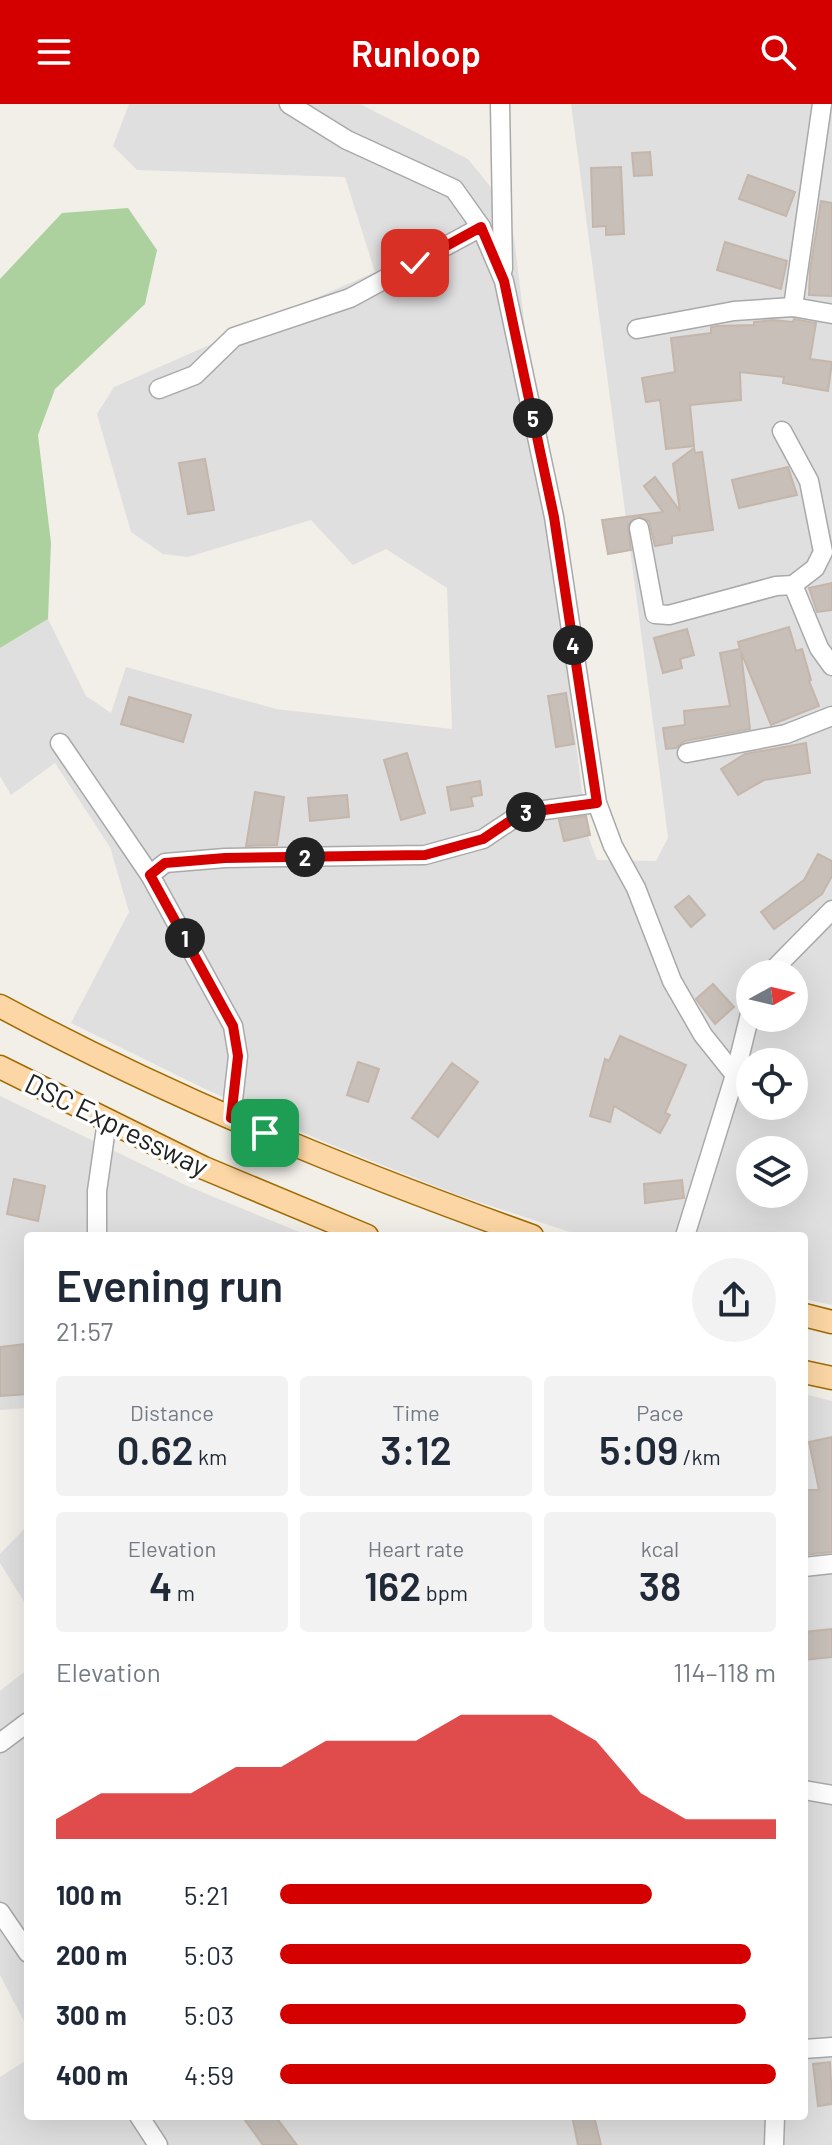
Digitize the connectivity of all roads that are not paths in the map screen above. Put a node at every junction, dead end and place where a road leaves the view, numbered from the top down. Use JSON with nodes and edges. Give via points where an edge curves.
{"nodes":[{"id":1,"x":289,"y":104,"type":"edge"},
{"id":2,"x":500,"y":104,"type":"edge"},
{"id":3,"x":822,"y":104,"type":"edge"},
{"id":4,"x":825,"y":140,"type":"edge"},
{"id":5,"x":481,"y":227,"type":"junction"},
{"id":6,"x":504,"y":281,"type":"junction"},
{"id":7,"x":793,"y":307,"type":"junction"},
{"id":8,"x":832,"y":314,"type":"edge"},
{"id":9,"x":637,"y":329,"type":"dead end"},
{"id":10,"x":159,"y":389,"type":"dead end"},
{"id":11,"x":782,"y":431,"type":"dead end"},
{"id":12,"x":639,"y":528,"type":"dead end"},
{"id":13,"x":793,"y":585,"type":"junction"},
{"id":14,"x":832,"y":666,"type":"edge"},
{"id":15,"x":832,"y":716,"type":"edge"},
{"id":16,"x":60,"y":743,"type":"dead end"},
{"id":17,"x":687,"y":753,"type":"dead end"},
{"id":18,"x":597,"y":803,"type":"junction"},
{"id":19,"x":150,"y":875,"type":"junction"},
{"id":20,"x":832,"y":910,"type":"edge"},
{"id":21,"x":783,"y":960,"type":"edge"},
{"id":22,"x":0,"y":1006,"type":"edge"},
{"id":23,"x":746,"y":1032,"type":"edge"},
{"id":24,"x":0,"y":1067,"type":"edge"},
{"id":25,"x":735,"y":1075,"type":"junction"},
{"id":26,"x":231,"y":1118,"type":"junction"},
{"id":27,"x":107,"y":1121,"type":"junction"},
{"id":28,"x":97,"y":1232,"type":"edge"},
{"id":29,"x":357,"y":1232,"type":"edge"},
{"id":30,"x":521,"y":1232,"type":"edge"},
{"id":31,"x":686,"y":1232,"type":"edge"},
{"id":32,"x":808,"y":1316,"type":"edge"},
{"id":33,"x":832,"y":1322,"type":"edge"},
{"id":34,"x":808,"y":1373,"type":"edge"},
{"id":35,"x":832,"y":1378,"type":"edge"},
{"id":36,"x":832,"y":1564,"type":"edge"},
{"id":37,"x":808,"y":1567,"type":"edge"},
{"id":38,"x":24,"y":1725,"type":"edge"},
{"id":39,"x":0,"y":1743,"type":"edge"},
{"id":40,"x":808,"y":1791,"type":"edge"},
{"id":41,"x":832,"y":1795,"type":"edge"},
{"id":42,"x":0,"y":1912,"type":"edge"},
{"id":43,"x":24,"y":1947,"type":"edge"},
{"id":44,"x":832,"y":2047,"type":"edge"},
{"id":45,"x":808,"y":2049,"type":"edge"},
{"id":46,"x":142,"y":2120,"type":"edge"},
{"id":47,"x":775,"y":2120,"type":"edge"},
{"id":48,"x":158,"y":2145,"type":"edge"},
{"id":49,"x":774,"y":2145,"type":"edge"}],
"edges":[{"from":1,"to":5,"type":"street","via":[[347,140],[454,189]]},
{"from":2,"to":6,"type":"street"},
{"from":3,"to":4,"type":"street"},
{"from":4,"to":7,"type":"street"},
{"from":5,"to":6,"type":"street"},
{"from":5,"to":10,"type":"street","via":[[350,298],[234,337],[195,375]]},
{"from":6,"to":18,"type":"street","via":[[554,517]]},
{"from":7,"to":8,"type":"street"},
{"from":7,"to":9,"type":"street","via":[[734,311]]},
{"from":11,"to":13,"type":"street","via":[[809,481],[823,552],[815,568]]},
{"from":12,"to":13,"type":"street","via":[[655,614]]},
{"from":13,"to":14,"type":"street"},
{"from":15,"to":17,"type":"street","via":[[786,734]]},
{"from":16,"to":19,"type":"street"},
{"from":18,"to":19,"type":"street","via":[[522,813],[483,839],[425,855],[225,858],[165,863]]},
{"from":18,"to":25,"type":"street","via":[[672,981],[703,1035]]},
{"from":19,"to":26,"type":"street","via":[[233,1026],[238,1056]]},
{"from":20,"to":21,"type":"street"},
{"from":22,"to":26,"type":"main road","name":"DSC Expressway"},
{"from":23,"to":25,"type":"street"},
{"from":24,"to":27,"type":"main road","name":"DSC Expressway"},
{"from":25,"to":31,"type":"street"},
{"from":26,"to":30,"type":"main road","name":"DSC Expressway"},
{"from":27,"to":28,"type":"street"},
{"from":27,"to":29,"type":"main road","name":"DSC Expressway"},
{"from":32,"to":33,"type":"main road"},
{"from":34,"to":35,"type":"main road"},
{"from":36,"to":37,"type":"street"},
{"from":38,"to":39,"type":"street"},
{"from":40,"to":41,"type":"street"},
{"from":42,"to":43,"type":"street"},
{"from":44,"to":45,"type":"street"},
{"from":46,"to":48,"type":"street"},
{"from":47,"to":49,"type":"street"}]}
